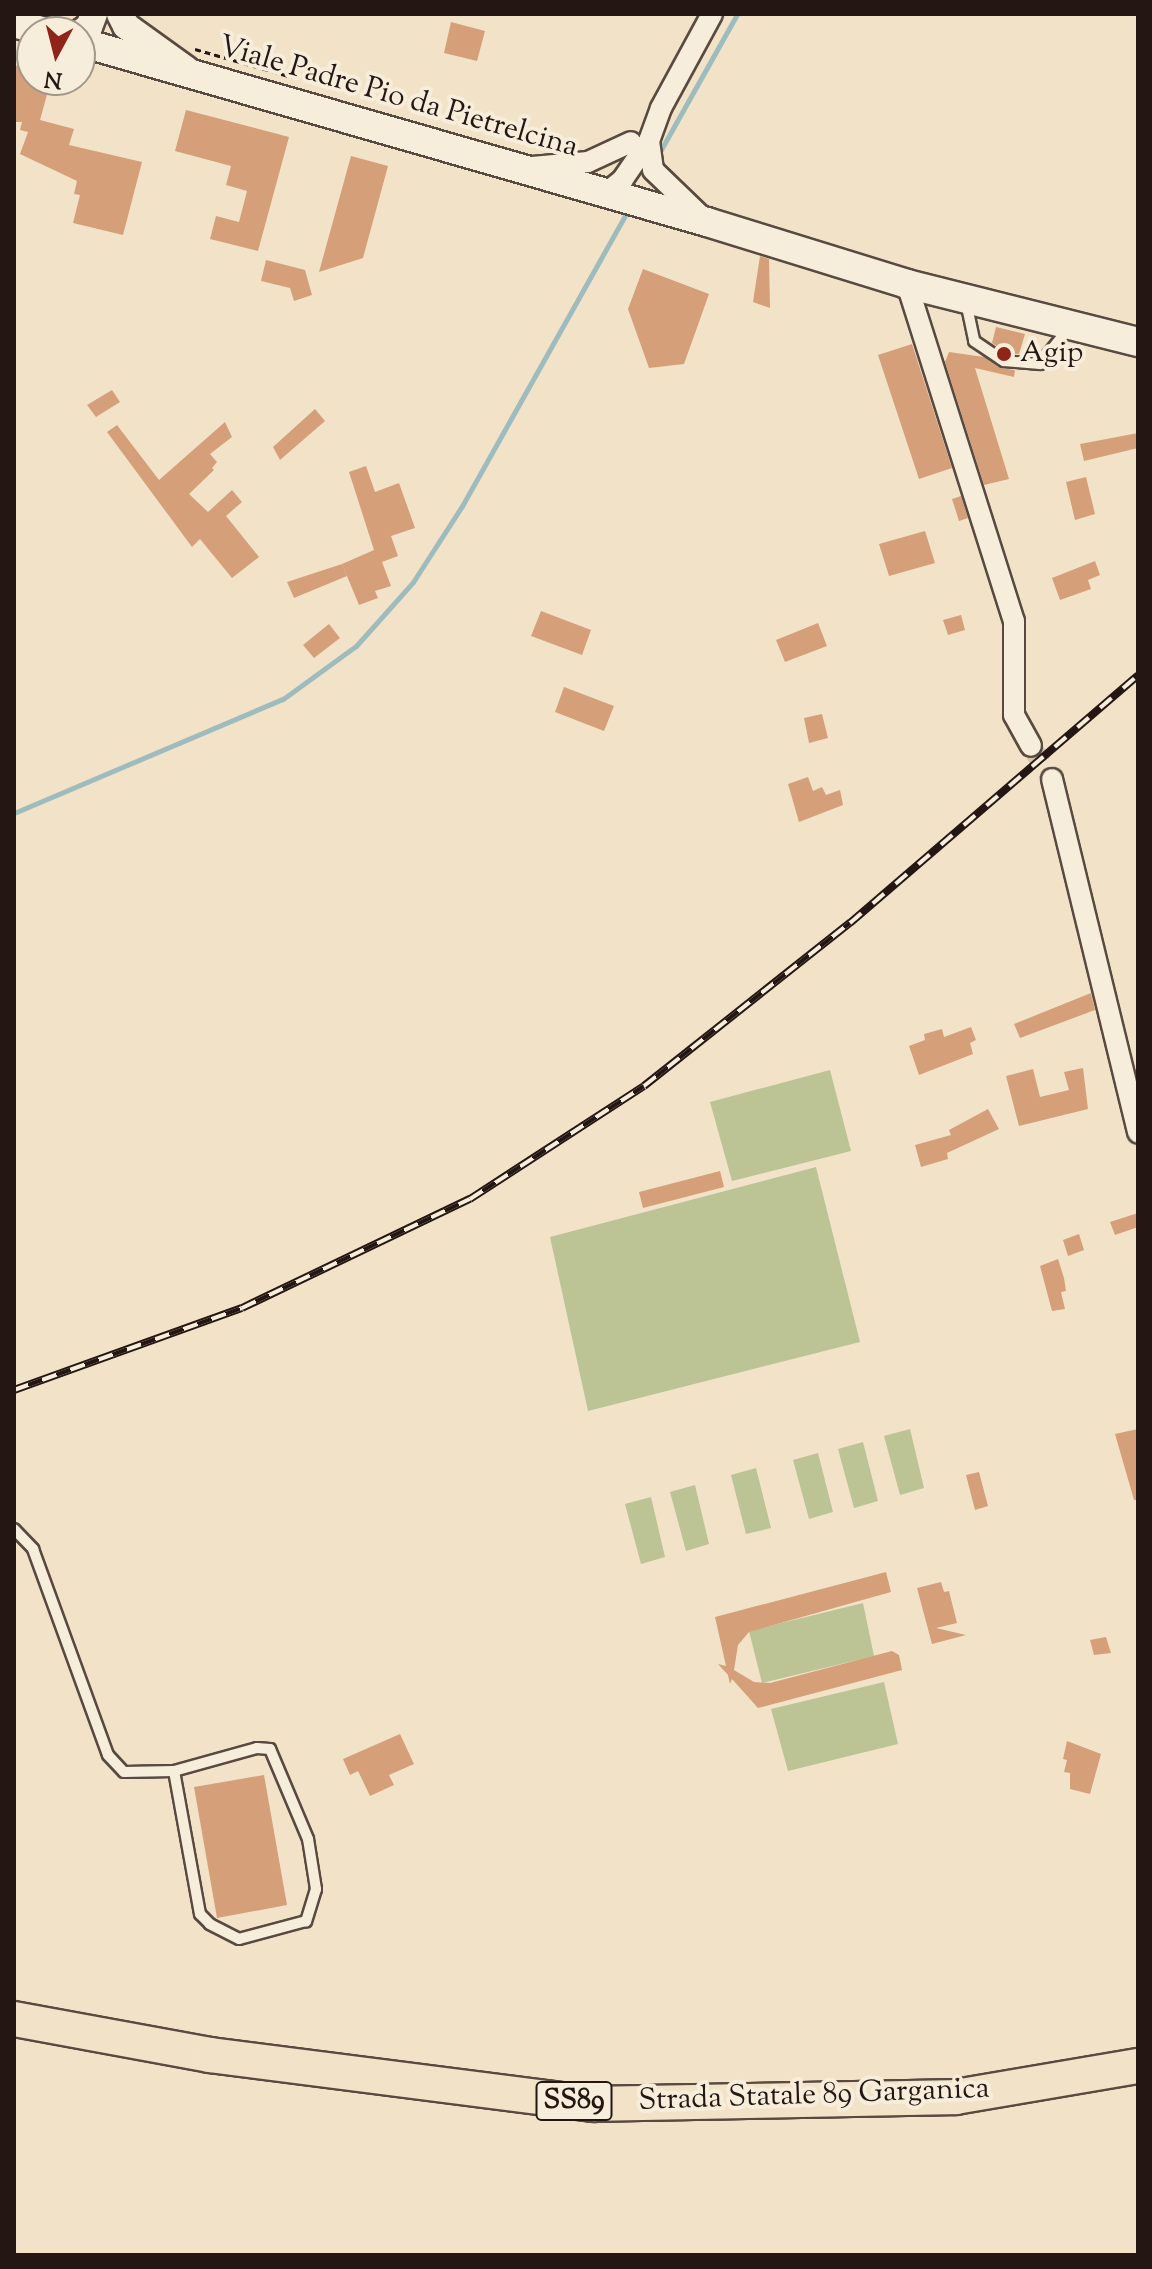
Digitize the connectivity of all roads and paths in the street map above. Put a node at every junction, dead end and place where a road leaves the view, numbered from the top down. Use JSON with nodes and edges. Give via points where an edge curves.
{"nodes":[{"id":1,"x":120,"y":14,"type":"edge"},
{"id":2,"x":712,"y":14,"type":"edge"},
{"id":3,"x":96,"y":45,"type":"edge"},
{"id":4,"x":194,"y":62,"type":"junction"},
{"id":5,"x":299,"y":80,"type":"dead end"},
{"id":6,"x":640,"y":141,"type":"junction"},
{"id":7,"x":521,"y":168,"type":"junction"},
{"id":8,"x":606,"y":193,"type":"junction"},
{"id":9,"x":707,"y":222,"type":"junction"},
{"id":10,"x":907,"y":284,"type":"junction"},
{"id":11,"x":966,"y":300,"type":"junction"},
{"id":12,"x":1072,"y":324,"type":"junction"},
{"id":13,"x":1138,"y":342,"type":"edge"},
{"id":14,"x":1031,"y":746,"type":"tunnel mouth"},
{"id":15,"x":1052,"y":779,"type":"tunnel mouth"},
{"id":16,"x":1138,"y":1133,"type":"edge"},
{"id":17,"x":14,"y":1529,"type":"edge"},
{"id":18,"x":174,"y":1771,"type":"junction"},
{"id":19,"x":14,"y":1998,"type":"edge"},
{"id":20,"x":14,"y":2019,"type":"edge"},
{"id":21,"x":1138,"y":2044,"type":"edge"},
{"id":22,"x":1138,"y":2066,"type":"edge"}],
"edges":[{"from":1,"to":4,"type":"street","via":[[126,26]]},
{"from":2,"to":6,"type":"street"},
{"from":3,"to":4,"type":"main road","name":"Viale Padre Pio da Pietrelcina"},
{"from":4,"to":5,"type":"path"},
{"from":4,"to":7,"type":"main road","name":"Viale Padre Pio da Pietrelcina"},
{"from":6,"to":7,"type":"street","via":[[588,162]]},
{"from":6,"to":8,"type":"street","via":[[623,179]]},
{"from":6,"to":9,"type":"street","via":[[653,170]]},
{"from":7,"to":8,"type":"main road","name":"Viale Padre Pio da Pietrelcina"},
{"from":8,"to":9,"type":"main road","name":"Viale Padre Pio da Pietrelcina"},
{"from":9,"to":10,"type":"main road","name":"Viale Padre Pio da Pietrelcina"},
{"from":10,"to":11,"type":"main road","name":"Viale Padre Pio da Pietrelcina"},
{"from":10,"to":14,"type":"street","via":[[1014,621],[1014,715]]},
{"from":11,"to":12,"type":"main road","name":"Viale Padre Pio da Pietrelcina"},
{"from":11,"to":12,"type":"lane","via":[[974,341],[1004,361],[1040,364]]},
{"from":12,"to":13,"type":"main road","name":"Viale Padre Pio da Pietrelcina"},
{"from":15,"to":16,"type":"street"},
{"from":17,"to":18,"type":"lane","via":[[33,1549],[108,1755],[124,1772]]},
{"from":18,"to":18,"type":"lane","via":[[200,1914],[239,1939],[306,1921],[316,1889],[308,1839],[270,1749]]},
{"from":19,"to":21,"type":"highway","name":"Strada Statale 89 Garganica","number":"SS89","via":[[211,2033],[592,2082],[956,2075]]},
{"from":20,"to":22,"type":"highway","name":"Strada Statale 89 Garganica","number":"SS89","via":[[210,2055],[593,2104],[956,2097]]}]}
